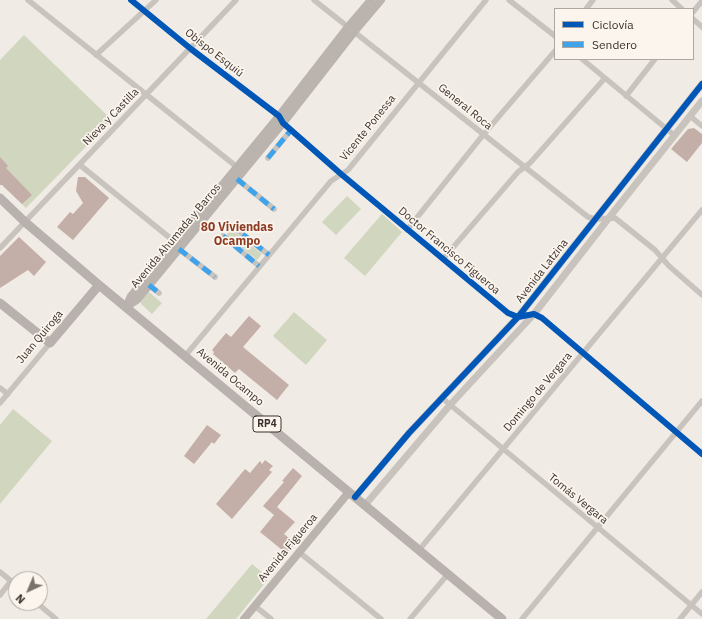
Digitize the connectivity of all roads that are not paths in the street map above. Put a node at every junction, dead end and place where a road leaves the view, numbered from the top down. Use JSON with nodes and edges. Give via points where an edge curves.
{"nodes":[{"id":1,"x":28,"y":0,"type":"edge"},
{"id":2,"x":131,"y":0,"type":"edge"},
{"id":3,"x":156,"y":0,"type":"edge"},
{"id":4,"x":236,"y":0,"type":"edge"},
{"id":5,"x":314,"y":0,"type":"edge"},
{"id":6,"x":371,"y":0,"type":"edge"},
{"id":7,"x":381,"y":0,"type":"edge"},
{"id":8,"x":486,"y":0,"type":"edge"},
{"id":9,"x":509,"y":0,"type":"edge"},
{"id":10,"x":593,"y":0,"type":"edge"},
{"id":11,"x":672,"y":0,"type":"edge"},
{"id":12,"x":702,"y":1,"type":"edge"},
{"id":13,"x":587,"y":8,"type":"edge"},
{"id":14,"x":681,"y":8,"type":"edge"},
{"id":15,"x":144,"y":10,"type":"junction"},
{"id":16,"x":694,"y":11,"type":"edge"},
{"id":17,"x":694,"y":20,"type":"edge"},
{"id":18,"x":702,"y":27,"type":"edge"},
{"id":19,"x":351,"y":29,"type":"junction"},
{"id":20,"x":554,"y":35,"type":"edge"},
{"id":21,"x":191,"y":49,"type":"junction"},
{"id":22,"x":554,"y":52,"type":"edge"},
{"id":23,"x":96,"y":55,"type":"junction"},
{"id":24,"x":583,"y":60,"type":"edge"},
{"id":25,"x":654,"y":60,"type":"edge"},
{"id":26,"x":605,"y":78,"type":"junction"},
{"id":27,"x":418,"y":83,"type":"junction"},
{"id":28,"x":702,"y":84,"type":"edge"},
{"id":29,"x":146,"y":95,"type":"junction"},
{"id":30,"x":626,"y":96,"type":"junction"},
{"id":31,"x":702,"y":101,"type":"edge"},
{"id":32,"x":690,"y":116,"type":"junction"},
{"id":33,"x":281,"y":119,"type":"junction"},
{"id":34,"x":702,"y":126,"type":"edge"},
{"id":35,"x":666,"y":128,"type":"junction"},
{"id":36,"x":291,"y":130,"type":"junction"},
{"id":37,"x":483,"y":134,"type":"junction"},
{"id":38,"x":674,"y":135,"type":"junction"},
{"id":39,"x":268,"y":158,"type":"dead end"},
{"id":40,"x":80,"y":165,"type":"junction"},
{"id":41,"x":237,"y":167,"type":"junction"},
{"id":42,"x":524,"y":168,"type":"junction"},
{"id":43,"x":341,"y":174,"type":"junction"},
{"id":44,"x":237,"y":179,"type":"junction"},
{"id":45,"x":0,"y":198,"type":"edge"},
{"id":46,"x":274,"y":209,"type":"dead end"},
{"id":47,"x":702,"y":210,"type":"edge"},
{"id":48,"x":595,"y":219,"type":"junction"},
{"id":49,"x":608,"y":219,"type":"junction"},
{"id":50,"x":25,"y":222,"type":"junction"},
{"id":51,"x":231,"y":225,"type":"dead end"},
{"id":52,"x":407,"y":230,"type":"junction"},
{"id":53,"x":223,"y":236,"type":"dead end"},
{"id":54,"x":177,"y":245,"type":"junction"},
{"id":55,"x":0,"y":248,"type":"edge"},
{"id":56,"x":269,"y":255,"type":"junction"},
{"id":57,"x":662,"y":258,"type":"junction"},
{"id":58,"x":443,"y":259,"type":"junction"},
{"id":59,"x":259,"y":266,"type":"junction"},
{"id":60,"x":215,"y":277,"type":"dead end"},
{"id":61,"x":99,"y":285,"type":"junction"},
{"id":62,"x":149,"y":285,"type":"junction"},
{"id":63,"x":159,"y":293,"type":"dead end"},
{"id":64,"x":702,"y":295,"type":"edge"},
{"id":65,"x":0,"y":303,"type":"edge"},
{"id":66,"x":126,"y":307,"type":"junction"},
{"id":67,"x":534,"y":314,"type":"junction"},
{"id":68,"x":518,"y":317,"type":"junction"},
{"id":69,"x":50,"y":343,"type":"junction"},
{"id":70,"x":583,"y":354,"type":"junction"},
{"id":71,"x":185,"y":356,"type":"junction"},
{"id":72,"x":0,"y":388,"type":"edge"},
{"id":73,"x":8,"y":394,"type":"junction"},
{"id":74,"x":442,"y":398,"type":"junction"},
{"id":75,"x":702,"y":401,"type":"edge"},
{"id":76,"x":0,"y":403,"type":"edge"},
{"id":77,"x":450,"y":405,"type":"junction"},
{"id":78,"x":676,"y":433,"type":"junction"},
{"id":79,"x":502,"y":449,"type":"junction"},
{"id":80,"x":702,"y":454,"type":"edge"},
{"id":81,"x":352,"y":494,"type":"junction"},
{"id":82,"x":365,"y":505,"type":"junction"},
{"id":83,"x":597,"y":527,"type":"junction"},
{"id":84,"x":419,"y":550,"type":"junction"},
{"id":85,"x":299,"y":552,"type":"junction"},
{"id":86,"x":0,"y":572,"type":"edge"},
{"id":87,"x":448,"y":574,"type":"junction"},
{"id":88,"x":8,"y":578,"type":"edge"},
{"id":89,"x":8,"y":588,"type":"edge"},
{"id":90,"x":702,"y":592,"type":"edge"},
{"id":91,"x":0,"y":595,"type":"edge"},
{"id":92,"x":691,"y":605,"type":"junction"},
{"id":93,"x":255,"y":606,"type":"junction"},
{"id":94,"x":46,"y":611,"type":"edge"},
{"id":95,"x":702,"y":614,"type":"edge"},
{"id":96,"x":56,"y":619,"type":"edge"},
{"id":97,"x":244,"y":619,"type":"edge"},
{"id":98,"x":271,"y":619,"type":"edge"},
{"id":99,"x":381,"y":619,"type":"edge"},
{"id":100,"x":410,"y":619,"type":"edge"},
{"id":101,"x":501,"y":619,"type":"edge"},
{"id":102,"x":522,"y":619,"type":"edge"},
{"id":103,"x":680,"y":619,"type":"edge"}],
"edges":[{"from":1,"to":23,"type":"street"},
{"from":2,"to":15,"type":"street","name":"Obispo Esquiú"},
{"from":3,"to":15,"type":"street"},
{"from":4,"to":21,"type":"street","name":"Nieva y Castilla"},
{"from":5,"to":19,"type":"street","name":"General Roca"},
{"from":6,"to":19,"type":"main road","name":"Avenida Ahumada y Barros"},
{"from":7,"to":19,"type":"main road","name":"Avenida Ahumada y Barros"},
{"from":8,"to":27,"type":"street","name":"Vicente Ponessa"},
{"from":9,"to":20,"type":"street"},
{"from":10,"to":13,"type":"street"},
{"from":11,"to":14,"type":"street"},
{"from":12,"to":16,"type":"street"},
{"from":15,"to":21,"type":"street","name":"Obispo Esquiú"},
{"from":15,"to":23,"type":"street"},
{"from":17,"to":18,"type":"street"},
{"from":19,"to":27,"type":"street","name":"General Roca"},
{"from":19,"to":33,"type":"main road","name":"Avenida Ahumada y Barros"},
{"from":21,"to":29,"type":"street","name":"Nieva y Castilla"},
{"from":21,"to":33,"type":"street","name":"Obispo Esquiú"},
{"from":22,"to":37,"type":"street"},
{"from":23,"to":29,"type":"street"},
{"from":24,"to":26,"type":"street"},
{"from":25,"to":30,"type":"street"},
{"from":26,"to":30,"type":"street"},
{"from":26,"to":42,"type":"street"},
{"from":27,"to":37,"type":"street","name":"General Roca"},
{"from":27,"to":43,"type":"street","name":"Vicente Ponessa","via":[[348,170]]},
{"from":28,"to":35,"type":"street","name":"Avenida Latzina"},
{"from":29,"to":40,"type":"street","name":"Nieva y Castilla"},
{"from":29,"to":41,"type":"street"},
{"from":30,"to":35,"type":"street"},
{"from":31,"to":32,"type":"street","name":"Avenida Latzina"},
{"from":32,"to":34,"type":"street"},
{"from":32,"to":38,"type":"street","name":"Avenida Latzina"},
{"from":33,"to":36,"type":"street","name":"Doctor Francisco Figueroa"},
{"from":33,"to":41,"type":"main road","name":"Avenida Ahumada y Barros"},
{"from":33,"to":44,"type":"main road","name":"Avenida Ahumada y Barros"},
{"from":35,"to":38,"type":"street"},
{"from":35,"to":48,"type":"street","name":"Avenida Latzina"},
{"from":36,"to":39,"type":"street"},
{"from":36,"to":43,"type":"street","name":"Doctor Francisco Figueroa"},
{"from":37,"to":42,"type":"street","name":"General Roca"},
{"from":37,"to":52,"type":"street"},
{"from":38,"to":49,"type":"street","name":"Avenida Latzina"},
{"from":40,"to":50,"type":"street","name":"Nieva y Castilla"},
{"from":40,"to":54,"type":"street"},
{"from":41,"to":44,"type":"street"},
{"from":41,"to":54,"type":"main road","name":"Avenida Ahumada y Barros"},
{"from":42,"to":48,"type":"street","name":"General Roca","via":[[588,217]]},
{"from":42,"to":58,"type":"street"},
{"from":43,"to":52,"type":"street","name":"Doctor Francisco Figueroa"},
{"from":43,"to":56,"type":"street","name":"Vicente Ponessa","via":[[331,181]]},
{"from":44,"to":46,"type":"street"},
{"from":44,"to":54,"type":"main road","name":"Avenida Ahumada y Barros"},
{"from":45,"to":50,"type":"main road","name":"Avenida Ocampo","number":"RP4"},
{"from":47,"to":57,"type":"street","name":"Domingo de Vergara"},
{"from":48,"to":49,"type":"street","name":"General Roca"},
{"from":48,"to":68,"type":"street","name":"Avenida Latzina"},
{"from":49,"to":57,"type":"street","via":[[615,218]]},
{"from":49,"to":67,"type":"street","name":"Avenida Latzina"},
{"from":50,"to":55,"type":"street","name":"Nieva y Castilla"},
{"from":50,"to":61,"type":"main road","name":"Avenida Ocampo","number":"RP4"},
{"from":51,"to":56,"type":"street"},
{"from":52,"to":58,"type":"street","name":"Doctor Francisco Figueroa"},
{"from":53,"to":59,"type":"street"},
{"from":54,"to":60,"type":"street"},
{"from":54,"to":62,"type":"main road","name":"Avenida Ahumada y Barros"},
{"from":54,"to":66,"type":"main road","name":"Avenida Ahumada y Barros","via":[[131,296]]},
{"from":56,"to":59,"type":"street","name":"Vicente Ponessa"},
{"from":57,"to":64,"type":"street"},
{"from":57,"to":70,"type":"street","name":"Domingo de Vergara"},
{"from":58,"to":68,"type":"street","name":"Doctor Francisco Figueroa","via":[[508,313]]},
{"from":59,"to":71,"type":"street","name":"Vicente Ponessa"},
{"from":61,"to":66,"type":"main road","name":"Avenida Ocampo","number":"RP4"},
{"from":61,"to":69,"type":"main road","name":"Juan Quiroga"},
{"from":62,"to":63,"type":"street"},
{"from":62,"to":66,"type":"main road","name":"Avenida Ahumada y Barros","via":[[137,300]]},
{"from":65,"to":69,"type":"main road"},
{"from":66,"to":71,"type":"main road","name":"Avenida Ocampo","number":"RP4"},
{"from":67,"to":68,"type":"street"},
{"from":67,"to":70,"type":"street"},
{"from":67,"to":77,"type":"street","name":"Avenida Latzina"},
{"from":68,"to":74,"type":"street","name":"Avenida Latzina"},
{"from":69,"to":73,"type":"street","name":"Juan Quiroga"},
{"from":70,"to":78,"type":"street"},
{"from":70,"to":79,"type":"street","name":"Domingo de Vergara"},
{"from":71,"to":81,"type":"main road","name":"Avenida Ocampo","number":"RP4"},
{"from":72,"to":73,"type":"street"},
{"from":73,"to":76,"type":"street","name":"Juan Quiroga"},
{"from":74,"to":77,"type":"street","name":"Tomás Vergara"},
{"from":74,"to":81,"type":"street","name":"Avenida Latzina"},
{"from":75,"to":78,"type":"street"},
{"from":77,"to":79,"type":"street","name":"Tomás Vergara"},
{"from":77,"to":82,"type":"street","name":"Avenida Latzina"},
{"from":78,"to":80,"type":"street"},
{"from":78,"to":83,"type":"street"},
{"from":79,"to":83,"type":"street","name":"Tomás Vergara"},
{"from":79,"to":84,"type":"street","name":"Domingo de Vergara"},
{"from":81,"to":82,"type":"main road","name":"Avenida Ocampo","number":"RP4"},
{"from":81,"to":85,"type":"main road","name":"Avenida Figueroa"},
{"from":82,"to":84,"type":"main road","name":"Avenida Ocampo","number":"RP4"},
{"from":83,"to":92,"type":"street","name":"Tomás Vergara"},
{"from":83,"to":102,"type":"street"},
{"from":84,"to":87,"type":"main road","name":"Avenida Ocampo","number":"RP4"},
{"from":85,"to":93,"type":"main road","name":"Avenida Figueroa"},
{"from":85,"to":99,"type":"street"},
{"from":86,"to":88,"type":"street"},
{"from":87,"to":100,"type":"street"},
{"from":87,"to":101,"type":"main road","name":"Avenida Ocampo","number":"RP4"},
{"from":89,"to":91,"type":"street"},
{"from":90,"to":92,"type":"street"},
{"from":92,"to":95,"type":"street","name":"Tomás Vergara"},
{"from":92,"to":103,"type":"street"},
{"from":93,"to":97,"type":"main road","name":"Avenida Figueroa"},
{"from":93,"to":98,"type":"street"},
{"from":94,"to":96,"type":"street"}]}
